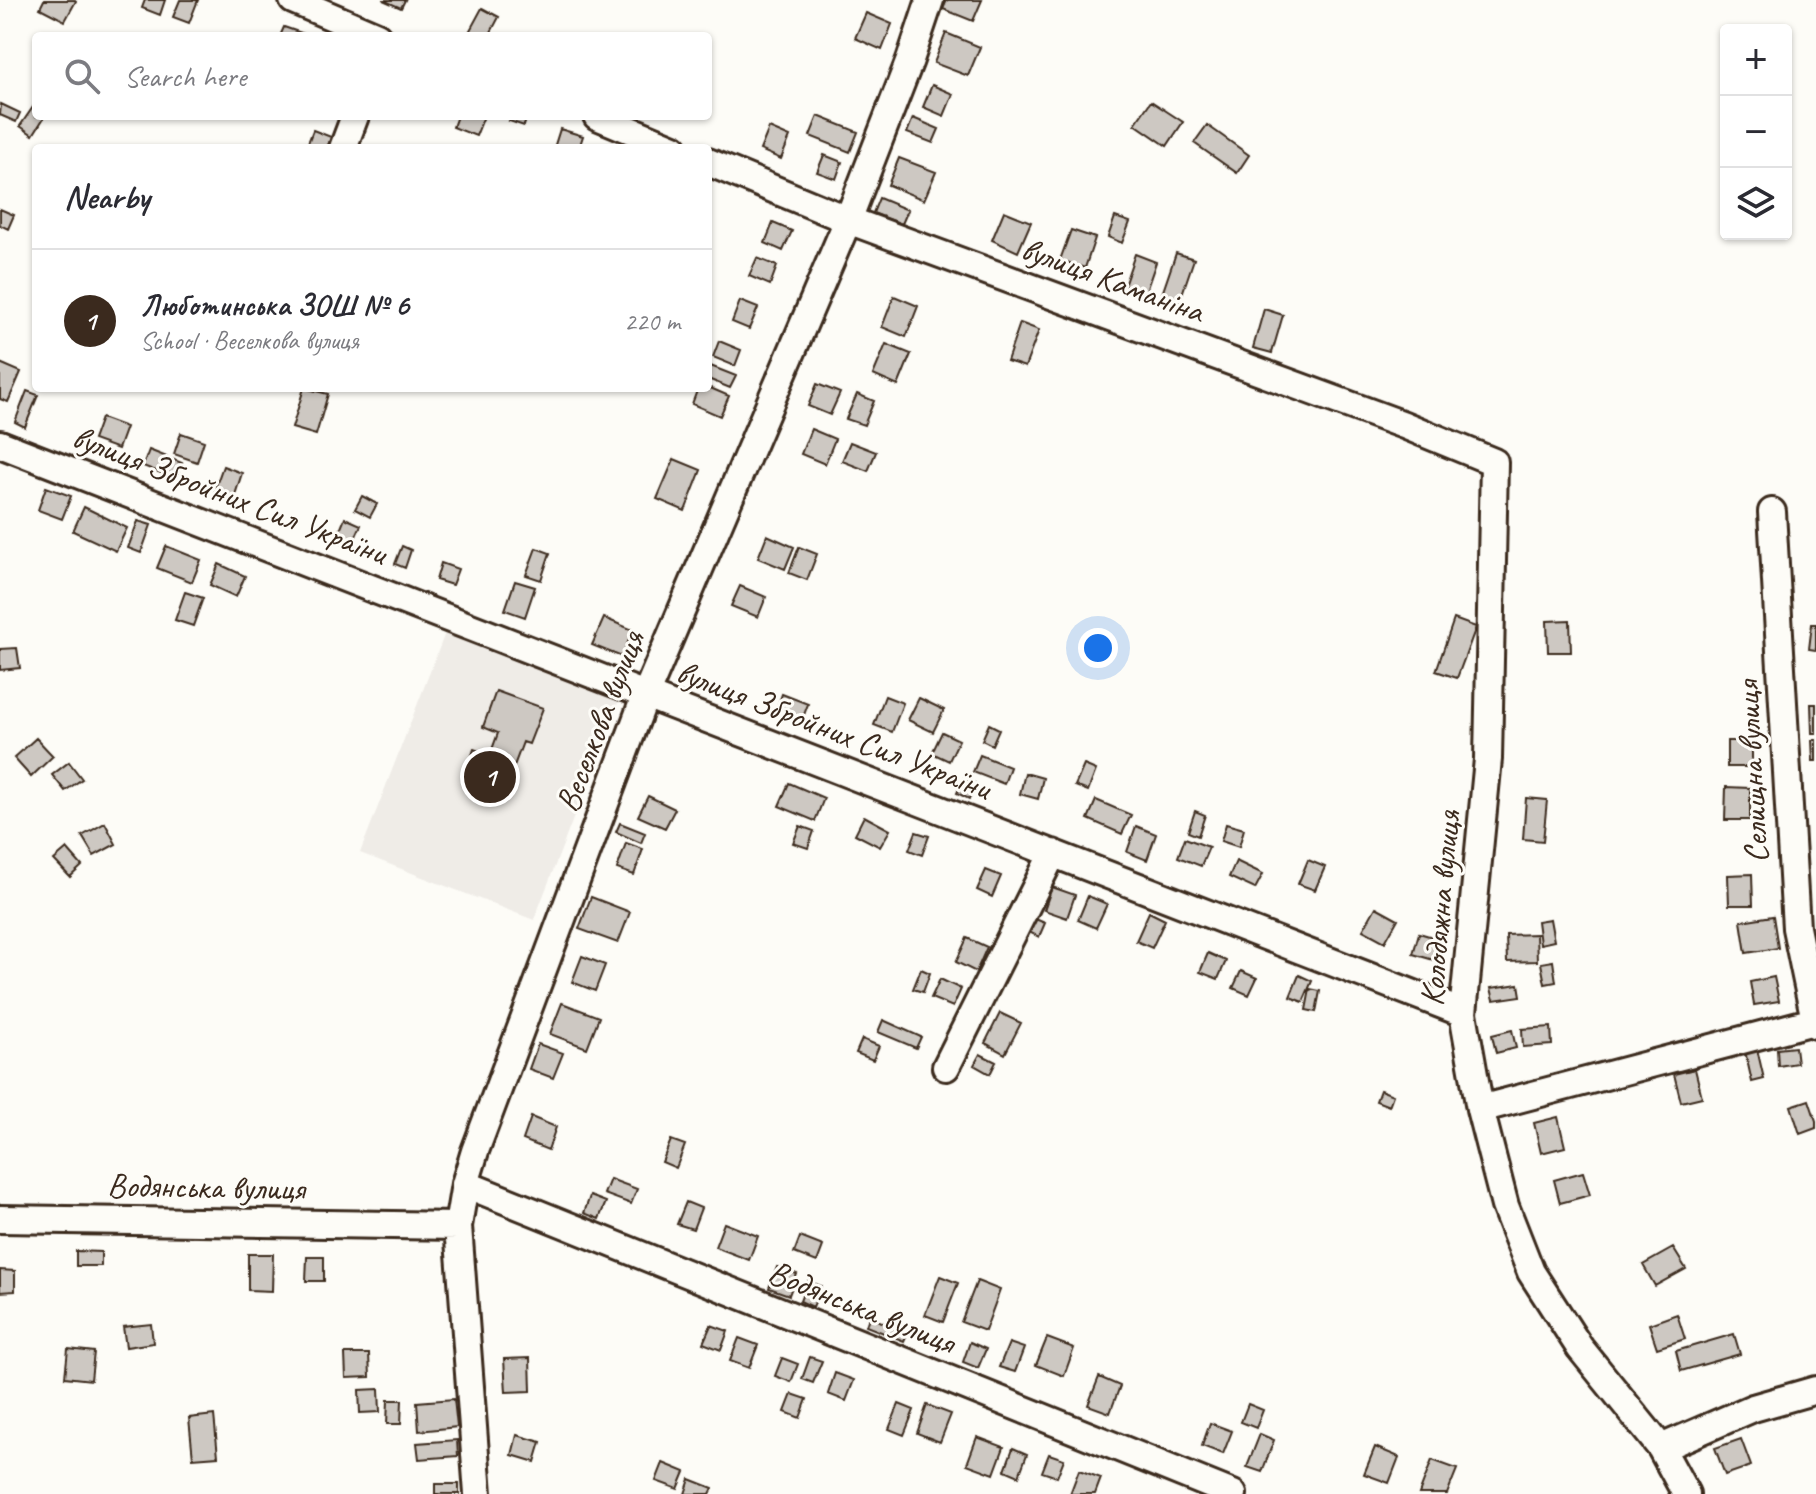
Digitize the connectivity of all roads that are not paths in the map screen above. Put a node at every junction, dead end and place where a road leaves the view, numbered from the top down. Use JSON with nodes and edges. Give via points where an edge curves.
{"nodes":[{"id":1,"x":293,"y":0,"type":"edge"},
{"id":2,"x":930,"y":0,"type":"edge"},
{"id":3,"x":368,"y":32,"type":"edge"},
{"id":4,"x":354,"y":120,"type":"edge"},
{"id":5,"x":607,"y":120,"type":"edge"},
{"id":6,"x":344,"y":144,"type":"edge"},
{"id":7,"x":664,"y":144,"type":"edge"},
{"id":8,"x":712,"y":164,"type":"edge"},
{"id":9,"x":848,"y":220,"type":"junction"},
{"id":10,"x":0,"y":444,"type":"edge"},
{"id":11,"x":1494,"y":462,"type":"joint"},
{"id":12,"x":1772,"y":512,"type":"dead end"},
{"id":13,"x":646,"y":694,"type":"junction"},
{"id":14,"x":1053,"y":853,"type":"junction"},
{"id":15,"x":1463,"y":1013,"type":"junction"},
{"id":16,"x":1815,"y":1023,"type":"edge"},
{"id":17,"x":946,"y":1067,"type":"dead end"},
{"id":18,"x":1480,"y":1109,"type":"junction"},
{"id":19,"x":465,"y":1184,"type":"junction"},
{"id":20,"x":0,"y":1219,"type":"edge"},
{"id":21,"x":458,"y":1226,"type":"junction"},
{"id":22,"x":1816,"y":1390,"type":"edge"},
{"id":23,"x":1661,"y":1448,"type":"junction"},
{"id":24,"x":478,"y":1494,"type":"edge"},
{"id":25,"x":1233,"y":1494,"type":"edge"},
{"id":26,"x":1686,"y":1494,"type":"edge"}],
"edges":[{"from":1,"to":3,"type":"street"},
{"from":2,"to":9,"type":"street","name":"Веселкова вулиця"},
{"from":4,"to":6,"type":"street"},
{"from":5,"to":7,"type":"street"},
{"from":8,"to":9,"type":"street","name":"вулиця Каманіна"},
{"from":9,"to":11,"type":"street","name":"вулиця Каманіна"},
{"from":9,"to":13,"type":"street","name":"Веселкова вулиця"},
{"from":10,"to":13,"type":"street","name":"вулиця Збройних Сил України"},
{"from":11,"to":15,"type":"street","name":"Колодяжна вулиця","via":[[1488,759]]},
{"from":12,"to":16,"type":"street","name":"Селищна вулиця","via":[[1796,928]]},
{"from":13,"to":14,"type":"street","name":"вулиця Збройних Сил України"},
{"from":13,"to":19,"type":"street","name":"Веселкова вулиця"},
{"from":14,"to":15,"type":"street","name":"вулиця Збройних Сил України"},
{"from":14,"to":17,"type":"street"},
{"from":15,"to":18,"type":"street","name":"Колодяжна вулиця"},
{"from":16,"to":18,"type":"street"},
{"from":18,"to":23,"type":"street","name":"Колодяжна вулиця","via":[[1505,1206],[1531,1272],[1580,1348]]},
{"from":19,"to":21,"type":"street","name":"Веселкова вулиця"},
{"from":19,"to":25,"type":"street","name":"Водянська вулиця"},
{"from":20,"to":21,"type":"street","name":"Водянська вулиця"},
{"from":21,"to":24,"type":"street","name":"Веселкова вулиця"},
{"from":22,"to":23,"type":"street","via":[[1753,1408]]},
{"from":23,"to":26,"type":"street","name":"Колодяжна вулиця"}]}
